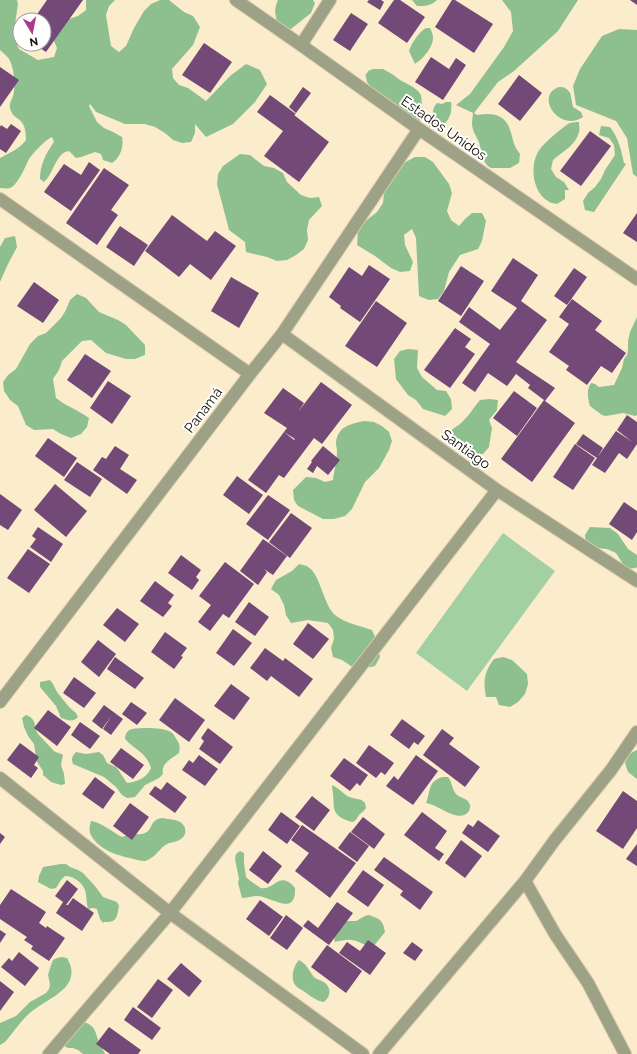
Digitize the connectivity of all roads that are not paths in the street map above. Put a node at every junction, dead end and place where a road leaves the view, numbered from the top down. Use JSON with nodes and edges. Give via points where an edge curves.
{"nodes":[{"id":1,"x":236,"y":0,"type":"edge"},
{"id":2,"x":330,"y":0,"type":"edge"},
{"id":3,"x":301,"y":45,"type":"junction"},
{"id":4,"x":419,"y":130,"type":"junction"},
{"id":5,"x":0,"y":199,"type":"edge"},
{"id":6,"x":637,"y":279,"type":"edge"},
{"id":7,"x":282,"y":334,"type":"junction"},
{"id":8,"x":250,"y":374,"type":"junction"},
{"id":9,"x":497,"y":490,"type":"junction"},
{"id":10,"x":637,"y":581,"type":"edge"},
{"id":11,"x":0,"y":702,"type":"edge"},
{"id":12,"x":637,"y":732,"type":"edge"},
{"id":13,"x":0,"y":778,"type":"edge"},
{"id":14,"x":525,"y":881,"type":"junction"},
{"id":15,"x":170,"y":912,"type":"junction"},
{"id":16,"x":49,"y":1054,"type":"edge"},
{"id":17,"x":363,"y":1054,"type":"edge"},
{"id":18,"x":379,"y":1054,"type":"edge"},
{"id":19,"x":625,"y":1054,"type":"edge"}],
"edges":[{"from":1,"to":3,"type":"street","name":"Estados Unidos"},
{"from":2,"to":3,"type":"street"},
{"from":3,"to":4,"type":"street","name":"Estados Unidos"},
{"from":4,"to":6,"type":"street","name":"Estados Unidos"},
{"from":4,"to":7,"type":"street","name":"Panamá"},
{"from":5,"to":8,"type":"street"},
{"from":7,"to":8,"type":"street","name":"Panamá"},
{"from":7,"to":9,"type":"street","name":"Santiago"},
{"from":8,"to":11,"type":"street","name":"Panamá"},
{"from":9,"to":10,"type":"street","name":"Santiago"},
{"from":9,"to":15,"type":"street"},
{"from":12,"to":14,"type":"street","via":[[611,770],[554,840]]},
{"from":13,"to":15,"type":"street"},
{"from":14,"to":18,"type":"street"},
{"from":14,"to":19,"type":"street","via":[[555,934],[588,983]]},
{"from":15,"to":16,"type":"street"},
{"from":15,"to":17,"type":"street"}]}
